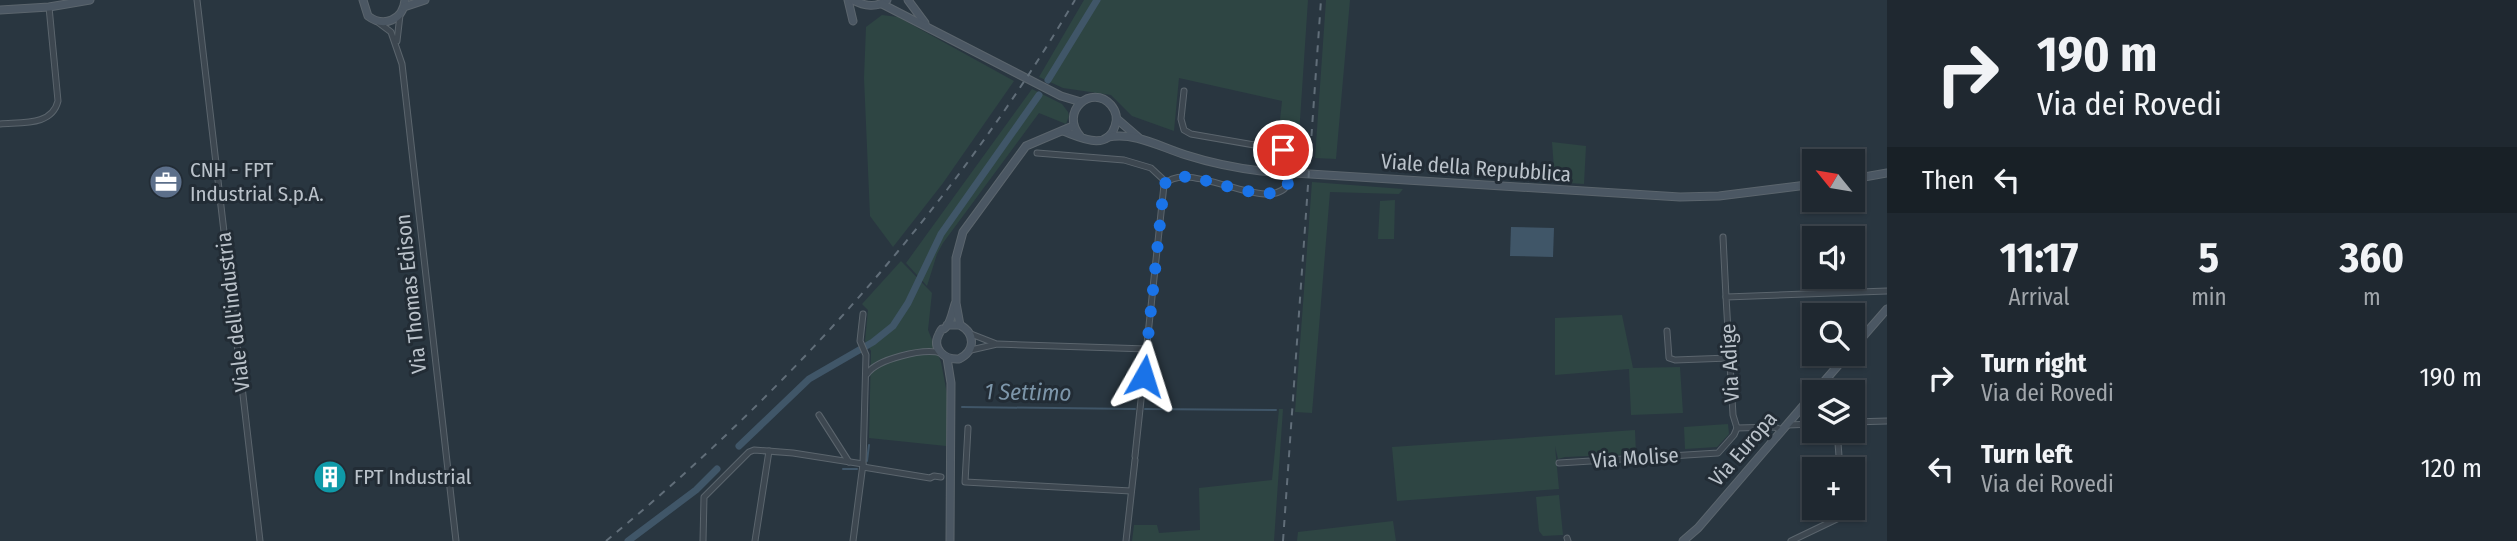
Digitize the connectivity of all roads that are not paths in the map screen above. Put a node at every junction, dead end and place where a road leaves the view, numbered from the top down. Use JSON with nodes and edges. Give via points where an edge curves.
{"nodes":[{"id":1,"x":90,"y":0,"type":"edge"},
{"id":2,"x":197,"y":0,"type":"edge"},
{"id":3,"x":353,"y":0,"type":"edge"},
{"id":4,"x":425,"y":0,"type":"edge"},
{"id":5,"x":851,"y":0,"type":"edge"},
{"id":6,"x":908,"y":0,"type":"edge"},
{"id":7,"x":885,"y":2,"type":"edge"},
{"id":8,"x":363,"y":4,"type":"edge"},
{"id":9,"x":48,"y":7,"type":"junction"},
{"id":10,"x":403,"y":7,"type":"edge"},
{"id":11,"x":0,"y":10,"type":"edge"},
{"id":12,"x":376,"y":21,"type":"junction"},
{"id":13,"x":853,"y":21,"type":"dead end"},
{"id":14,"x":931,"y":28,"type":"junction"},
{"id":15,"x":397,"y":44,"type":"junction"},
{"id":16,"x":1184,"y":91,"type":"dead end"},
{"id":17,"x":1061,"y":96,"type":"junction"},
{"id":18,"x":1081,"y":102,"type":"junction"},
{"id":19,"x":1073,"y":114,"type":"junction"},
{"id":20,"x":1116,"y":119,"type":"junction"},
{"id":21,"x":0,"y":124,"type":"edge"},
{"id":22,"x":1073,"y":126,"type":"junction"},
{"id":23,"x":1062,"y":131,"type":"junction"},
{"id":24,"x":1081,"y":137,"type":"junction"},
{"id":25,"x":1108,"y":137,"type":"junction"},
{"id":26,"x":1140,"y":138,"type":"junction"},
{"id":27,"x":1037,"y":153,"type":"dead end"},
{"id":28,"x":1887,"y":173,"type":"edge"},
{"id":29,"x":1866,"y":177,"type":"edge"},
{"id":30,"x":1166,"y":183,"type":"junction"},
{"id":31,"x":1802,"y":186,"type":"edge"},
{"id":32,"x":1723,"y":237,"type":"dead end"},
{"id":33,"x":1887,"y":291,"type":"edge"},
{"id":34,"x":1726,"y":297,"type":"junction"},
{"id":35,"x":956,"y":303,"type":"junction"},
{"id":36,"x":1887,"y":309,"type":"edge"},
{"id":37,"x":863,"y":314,"type":"dead end"},
{"id":38,"x":947,"y":325,"type":"junction"},
{"id":39,"x":960,"y":325,"type":"junction"},
{"id":40,"x":1667,"y":331,"type":"dead end"},
{"id":41,"x":971,"y":334,"type":"junction"},
{"id":42,"x":1865,"y":334,"type":"edge"},
{"id":43,"x":998,"y":344,"type":"junction"},
{"id":44,"x":1147,"y":349,"type":"junction"},
{"id":45,"x":971,"y":350,"type":"junction"},
{"id":46,"x":944,"y":356,"type":"junction"},
{"id":47,"x":1729,"y":358,"type":"junction"},
{"id":48,"x":959,"y":359,"type":"junction"},
{"id":49,"x":1838,"y":366,"type":"edge"},
{"id":50,"x":865,"y":377,"type":"junction"},
{"id":51,"x":1825,"y":380,"type":"edge"},
{"id":52,"x":951,"y":383,"type":"junction"},
{"id":53,"x":1802,"y":407,"type":"edge"},
{"id":54,"x":819,"y":415,"type":"dead end"},
{"id":55,"x":1887,"y":421,"type":"edge"},
{"id":56,"x":1865,"y":422,"type":"edge"},
{"id":57,"x":1802,"y":426,"type":"edge"},
{"id":58,"x":968,"y":428,"type":"dead end"},
{"id":59,"x":1737,"y":428,"type":"junction"},
{"id":60,"x":1784,"y":428,"type":"junction"},
{"id":61,"x":769,"y":451,"type":"junction"},
{"id":62,"x":849,"y":462,"type":"junction"},
{"id":63,"x":1559,"y":463,"type":"dead end"},
{"id":64,"x":863,"y":466,"type":"junction"},
{"id":65,"x":941,"y":477,"type":"dead end"},
{"id":66,"x":1131,"y":491,"type":"junction"},
{"id":67,"x":1835,"y":520,"type":"edge"},
{"id":68,"x":1698,"y":528,"type":"junction"},
{"id":69,"x":260,"y":541,"type":"edge"},
{"id":70,"x":456,"y":541,"type":"edge"},
{"id":71,"x":703,"y":541,"type":"edge"},
{"id":72,"x":755,"y":541,"type":"edge"},
{"id":73,"x":853,"y":541,"type":"edge"},
{"id":74,"x":950,"y":541,"type":"edge"},
{"id":75,"x":1126,"y":541,"type":"edge"},
{"id":76,"x":1684,"y":541,"type":"edge"},
{"id":77,"x":1692,"y":541,"type":"edge"},
{"id":78,"x":1791,"y":541,"type":"edge"}],
"edges":[{"from":1,"to":9,"type":"street"},
{"from":2,"to":69,"type":"street","name":"Viale dell'industria"},
{"from":3,"to":8,"type":"street"},
{"from":4,"to":10,"type":"street"},
{"from":5,"to":7,"type":"street","via":[[869,5]]},
{"from":5,"to":13,"type":"street"},
{"from":6,"to":14,"type":"street"},
{"from":7,"to":14,"type":"street"},
{"from":8,"to":12,"type":"street"},
{"from":9,"to":11,"type":"street"},
{"from":9,"to":21,"type":"street","via":[[56,107],[46,119]]},
{"from":10,"to":12,"type":"street","via":[[389,22]]},
{"from":10,"to":15,"type":"street","name":"Via Thomas Edison"},
{"from":12,"to":15,"type":"street","via":[[391,32]]},
{"from":14,"to":17,"type":"street"},
{"from":15,"to":70,"type":"street","name":"Via Thomas Edison"},
{"from":16,"to":30,"type":"street","bridge":true,"via":[[1184,130],[1278,148],[1287,153],[1289,182],[1276,193],[1185,177],[1173,177]]},
{"from":17,"to":18,"type":"street"},
{"from":17,"to":19,"type":"street"},
{"from":18,"to":19,"type":"street"},
{"from":18,"to":20,"type":"street","via":[[1102,99],[1113,108]]},
{"from":19,"to":22,"type":"street"},
{"from":20,"to":25,"type":"street"},
{"from":20,"to":26,"type":"street","name":"Viale della Repubblica"},
{"from":22,"to":23,"type":"street"},
{"from":22,"to":24,"type":"street"},
{"from":23,"to":24,"type":"street"},
{"from":23,"to":35,"type":"street","via":[[1026,146],[963,232]]},
{"from":24,"to":25,"type":"street","via":[[1090,141]]},
{"from":25,"to":26,"type":"street","name":"Viale della Repubblica"},
{"from":26,"to":31,"type":"street","name":"Viale della Repubblica","via":[[1206,161],[1261,172],[1671,197]]},
{"from":27,"to":30,"type":"street","via":[[1116,158],[1145,166]]},
{"from":28,"to":29,"type":"street"},
{"from":30,"to":44,"type":"street"},
{"from":32,"to":34,"type":"street","name":"Via Adige"},
{"from":33,"to":34,"type":"street","name":"Via Adige"},
{"from":34,"to":47,"type":"street","name":"Via Adige"},
{"from":35,"to":38,"type":"street"},
{"from":35,"to":39,"type":"street"},
{"from":36,"to":42,"type":"street"},
{"from":37,"to":50,"type":"street","via":[[860,344]]},
{"from":38,"to":39,"type":"street"},
{"from":38,"to":46,"type":"street","via":[[937,341]]},
{"from":39,"to":41,"type":"street"},
{"from":40,"to":47,"type":"street","via":[[1669,358]]},
{"from":41,"to":43,"type":"street"},
{"from":41,"to":45,"type":"street"},
{"from":43,"to":44,"type":"street"},
{"from":43,"to":45,"type":"street"},
{"from":44,"to":66,"type":"street"},
{"from":45,"to":48,"type":"street"},
{"from":46,"to":48,"type":"street"},
{"from":46,"to":50,"type":"street","via":[[925,351],[883,362]]},
{"from":46,"to":52,"type":"street"},
{"from":47,"to":59,"type":"street","name":"Via Adige"},
{"from":48,"to":52,"type":"street"},
{"from":49,"to":51,"type":"street","name":"Via Europa"},
{"from":50,"to":64,"type":"street"},
{"from":52,"to":74,"type":"street"},
{"from":53,"to":60,"type":"street","name":"Via Europa"},
{"from":54,"to":62,"type":"street"},
{"from":55,"to":56,"type":"street"},
{"from":57,"to":60,"type":"street"},
{"from":58,"to":66,"type":"street","via":[[965,482]]},
{"from":59,"to":60,"type":"street"},
{"from":59,"to":63,"type":"street","name":"Via Molise","via":[[1718,453]]},
{"from":60,"to":68,"type":"street","name":"Via Europa"},
{"from":61,"to":62,"type":"street"},
{"from":61,"to":71,"type":"street","via":[[745,455],[704,497]]},
{"from":61,"to":72,"type":"street"},
{"from":62,"to":64,"type":"street"},
{"from":64,"to":65,"type":"street"},
{"from":64,"to":73,"type":"street"},
{"from":66,"to":75,"type":"street"},
{"from":67,"to":78,"type":"street"},
{"from":68,"to":76,"type":"street","name":"Via Europa"},
{"from":68,"to":77,"type":"street","name":"Via Europa"}]}
